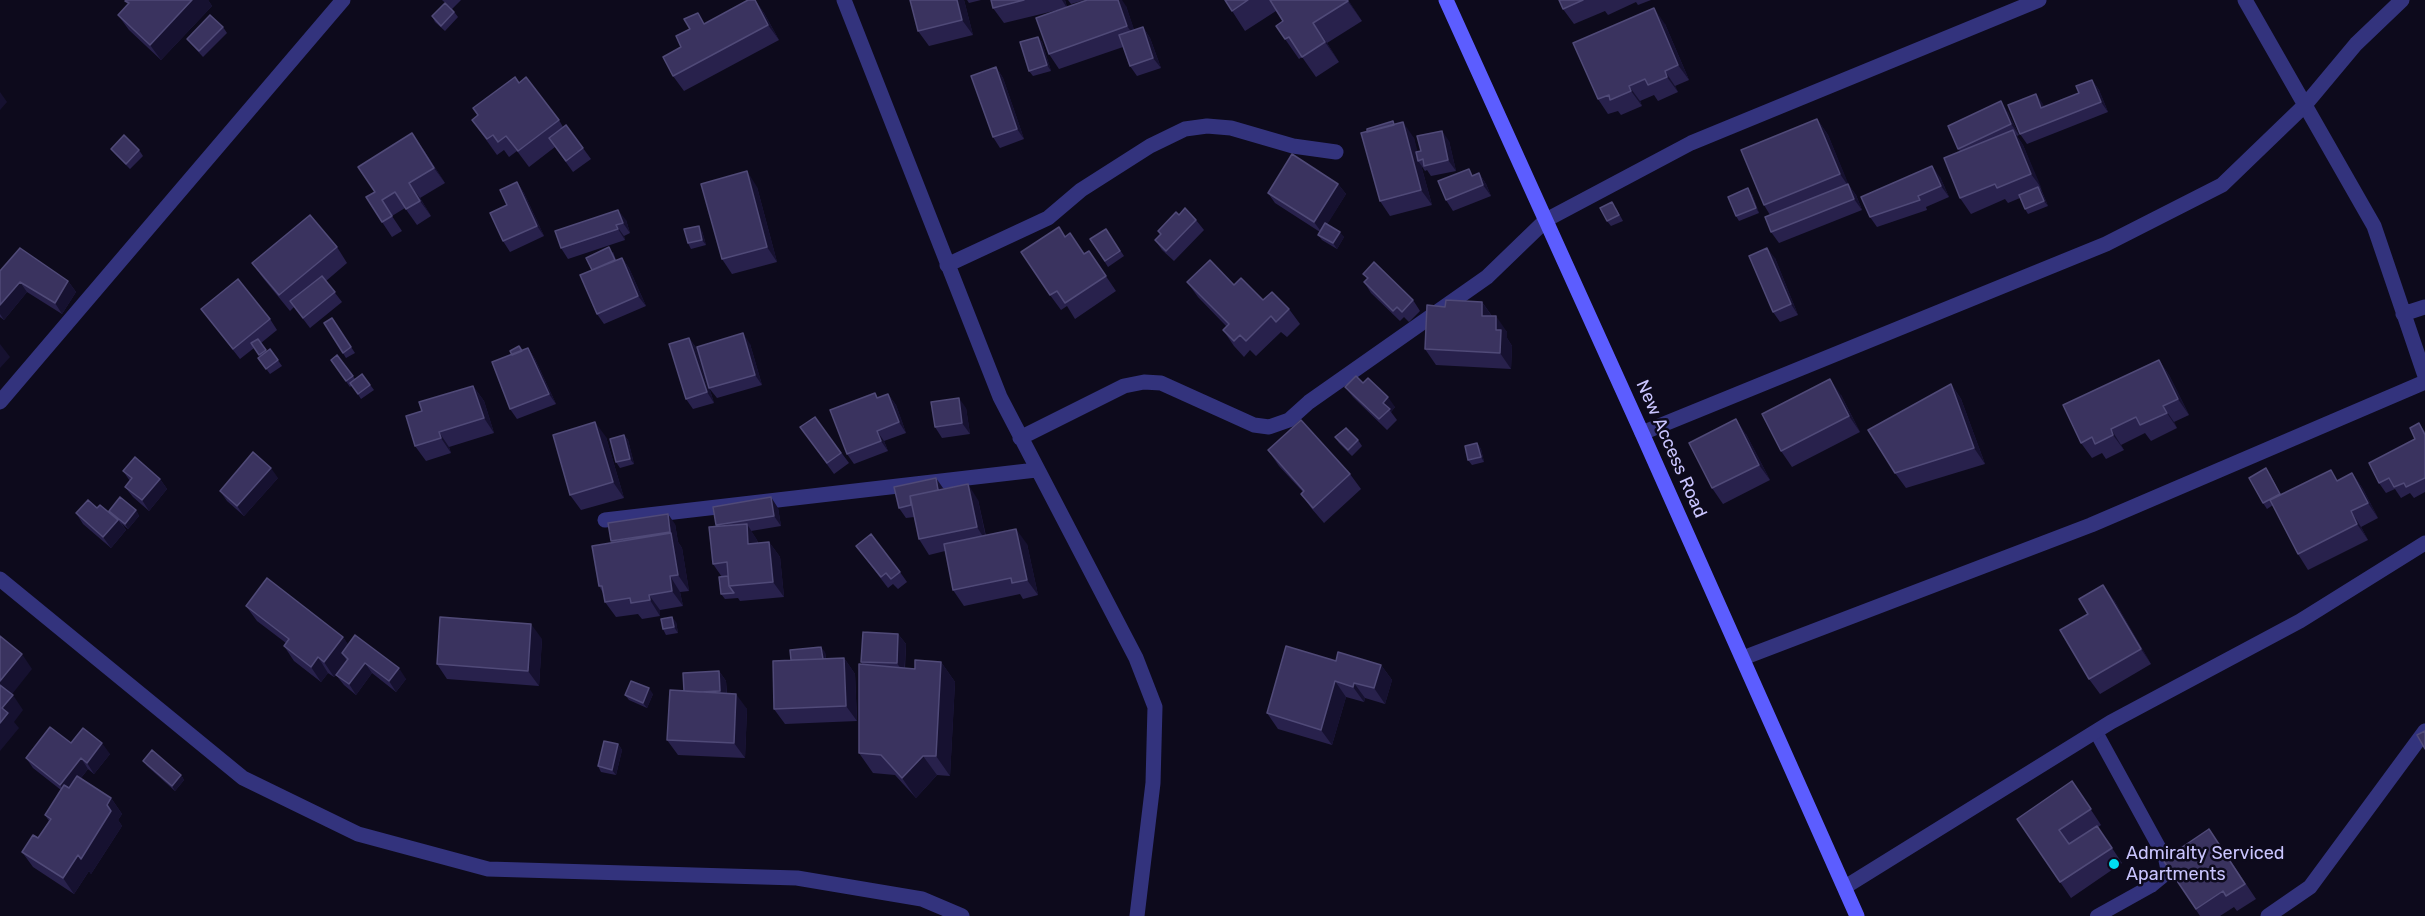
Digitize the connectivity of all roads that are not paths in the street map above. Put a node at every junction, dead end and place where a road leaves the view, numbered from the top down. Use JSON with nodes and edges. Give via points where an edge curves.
{"nodes":[{"id":1,"x":343,"y":0,"type":"edge"},
{"id":2,"x":844,"y":0,"type":"edge"},
{"id":3,"x":1446,"y":0,"type":"edge"},
{"id":4,"x":2039,"y":0,"type":"edge"},
{"id":5,"x":2245,"y":0,"type":"edge"},
{"id":6,"x":2402,"y":0,"type":"edge"},
{"id":7,"x":2305,"y":105,"type":"junction"},
{"id":8,"x":1335,"y":152,"type":"dead end"},
{"id":9,"x":1546,"y":220,"type":"junction"},
{"id":10,"x":947,"y":265,"type":"junction"},
{"id":11,"x":2425,"y":307,"type":"edge"},
{"id":12,"x":2403,"y":314,"type":"junction"},
{"id":13,"x":2425,"y":376,"type":"edge"},
{"id":14,"x":2425,"y":382,"type":"edge"},
{"id":15,"x":0,"y":402,"type":"edge"},
{"id":16,"x":1642,"y":433,"type":"junction"},
{"id":17,"x":1020,"y":438,"type":"junction"},
{"id":18,"x":1036,"y":470,"type":"junction"},
{"id":19,"x":605,"y":520,"type":"dead end"},
{"id":20,"x":2425,"y":543,"type":"edge"},
{"id":21,"x":0,"y":579,"type":"edge"},
{"id":22,"x":1743,"y":657,"type":"junction"},
{"id":23,"x":2425,"y":731,"type":"edge"},
{"id":24,"x":2096,"y":732,"type":"junction"},
{"id":25,"x":1845,"y":887,"type":"junction"},
{"id":26,"x":962,"y":916,"type":"edge"},
{"id":27,"x":1137,"y":916,"type":"edge"},
{"id":28,"x":1857,"y":916,"type":"edge"},
{"id":29,"x":2097,"y":916,"type":"edge"},
{"id":30,"x":2268,"y":916,"type":"edge"}],
"edges":[{"from":1,"to":15,"type":"street"},
{"from":2,"to":10,"type":"street"},
{"from":3,"to":9,"type":"main road","name":"New Access Road"},
{"from":4,"to":9,"type":"street","via":[[1691,143]]},
{"from":5,"to":7,"type":"street"},
{"from":6,"to":7,"type":"street","via":[[2356,44]]},
{"from":7,"to":12,"type":"street","via":[[2374,226]]},
{"from":7,"to":16,"type":"street","via":[[2222,185],[2156,221]]},
{"from":8,"to":10,"type":"street","via":[[1293,146],[1231,128],[1185,129],[1150,146],[1081,190],[1048,218]]},
{"from":9,"to":16,"type":"main road","name":"New Access Road"},
{"from":9,"to":17,"type":"street","via":[[1487,278],[1288,420],[1269,427],[1254,425],[1161,383],[1143,382],[1124,386]]},
{"from":10,"to":17,"type":"street"},
{"from":11,"to":12,"type":"street"},
{"from":12,"to":13,"type":"street"},
{"from":14,"to":22,"type":"street","via":[[2091,525]]},
{"from":16,"to":22,"type":"main road","name":"New Access Road"},
{"from":17,"to":18,"type":"street"},
{"from":18,"to":19,"type":"street"},
{"from":18,"to":27,"type":"street","via":[[1136,658],[1155,707],[1153,783]]},
{"from":20,"to":24,"type":"street","via":[[2300,621]]},
{"from":21,"to":26,"type":"street","via":[[243,778],[358,834],[488,869],[797,878],[922,899]]},
{"from":22,"to":25,"type":"main road","name":"New Access Road"},
{"from":23,"to":30,"type":"street","via":[[2310,887]]},
{"from":24,"to":25,"type":"street"},
{"from":24,"to":29,"type":"lane","via":[[2165,858],[2168,872]]},
{"from":25,"to":28,"type":"main road","name":"New Access Road"}]}
